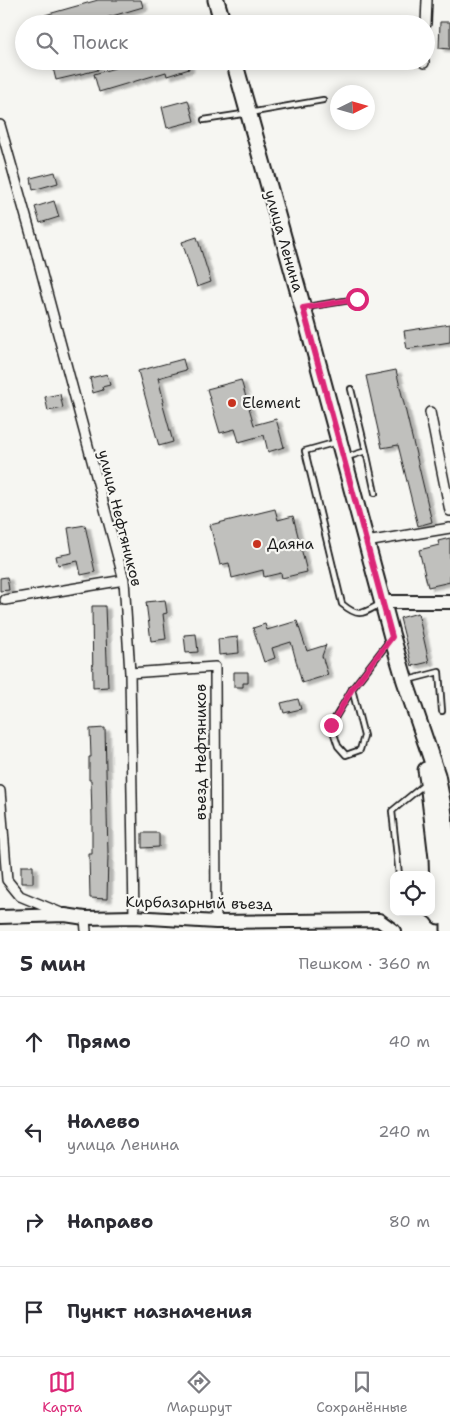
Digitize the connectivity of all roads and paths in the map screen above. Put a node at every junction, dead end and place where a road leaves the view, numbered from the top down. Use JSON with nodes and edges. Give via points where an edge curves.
{"nodes":[{"id":1,"x":216,"y":0,"type":"edge"},
{"id":2,"x":427,"y":0,"type":"edge"},
{"id":3,"x":220,"y":15,"type":"edge"},
{"id":4,"x":426,"y":15,"type":"edge"},
{"id":5,"x":237,"y":70,"type":"edge"},
{"id":6,"x":323,"y":100,"type":"dead end"},
{"id":7,"x":249,"y":113,"type":"junction"},
{"id":8,"x":204,"y":120,"type":"dead end"},
{"id":9,"x":0,"y":125,"type":"edge"},
{"id":10,"x":357,"y":299,"type":"dead end"},
{"id":11,"x":303,"y":308,"type":"junction"},
{"id":12,"x":352,"y":389,"type":"dead end"},
{"id":13,"x":430,"y":412,"type":"dead end"},
{"id":14,"x":338,"y":441,"type":"junction"},
{"id":15,"x":366,"y":451,"type":"junction"},
{"id":16,"x":343,"y":458,"type":"junction"},
{"id":17,"x":375,"y":493,"type":"dead end"},
{"id":18,"x":450,"y":511,"type":"edge"},
{"id":19,"x":450,"y":528,"type":"edge"},
{"id":20,"x":366,"y":542,"type":"junction"},
{"id":21,"x":124,"y":580,"type":"junction"},
{"id":22,"x":5,"y":600,"type":"dead end"},
{"id":23,"x":383,"y":602,"type":"junction"},
{"id":24,"x":450,"y":602,"type":"edge"},
{"id":25,"x":392,"y":637,"type":"junction"},
{"id":26,"x":130,"y":673,"type":"junction"},
{"id":27,"x":405,"y":681,"type":"junction"},
{"id":28,"x":352,"y":689,"type":"junction"},
{"id":29,"x":442,"y":711,"type":"dead end"},
{"id":30,"x":428,"y":782,"type":"junction"},
{"id":31,"x":0,"y":791,"type":"edge"},
{"id":32,"x":399,"y":871,"type":"edge"},
{"id":33,"x":65,"y":915,"type":"junction"},
{"id":34,"x":431,"y":916,"type":"edge"},
{"id":35,"x":0,"y":917,"type":"edge"},
{"id":36,"x":134,"y":917,"type":"junction"},
{"id":37,"x":216,"y":922,"type":"junction"},
{"id":38,"x":86,"y":924,"type":"edge"},
{"id":39,"x":443,"y":928,"type":"edge"},
{"id":40,"x":394,"y":931,"type":"edge"}],
"edges":[{"from":1,"to":3,"type":"main road"},
{"from":2,"to":4,"type":"street"},
{"from":5,"to":7,"type":"main road","name":"улица Ленина"},
{"from":6,"to":7,"type":"lane"},
{"from":7,"to":8,"type":"lane"},
{"from":7,"to":11,"type":"main road","name":"улица Ленина"},
{"from":9,"to":21,"type":"street","name":"улица Нефтяников"},
{"from":10,"to":11,"type":"lane"},
{"from":11,"to":14,"type":"main road","name":"улица Ленина"},
{"from":12,"to":15,"type":"lane"},
{"from":13,"to":18,"type":"street"},
{"from":14,"to":16,"type":"main road","name":"улица Ленина"},
{"from":14,"to":23,"type":"lane","via":[[305,451],[342,604],[351,612],[363,614]]},
{"from":15,"to":16,"type":"lane"},
{"from":15,"to":17,"type":"lane"},
{"from":16,"to":20,"type":"main road","name":"улица Ленина"},
{"from":19,"to":20,"type":"street"},
{"from":20,"to":23,"type":"main road","name":"улица Ленина"},
{"from":21,"to":22,"type":"street"},
{"from":21,"to":26,"type":"street","name":"улица Нефтяников"},
{"from":23,"to":24,"type":"street"},
{"from":23,"to":25,"type":"main road","name":"улица Ленина"},
{"from":25,"to":27,"type":"main road","name":"улица Ленина"},
{"from":25,"to":28,"type":"lane"},
{"from":26,"to":36,"type":"street","name":"улица Нефтяников"},
{"from":26,"to":37,"type":"street","name":"въезд Нефтяников","via":[[215,667]]},
{"from":27,"to":29,"type":"lane","via":[[440,672]]},
{"from":27,"to":30,"type":"main road","name":"улица Ленина"},
{"from":27,"to":39,"type":"main road","name":"улица Ленина","via":[[437,775],[443,807],[448,863]]},
{"from":28,"to":28,"type":"lane","via":[[331,725],[338,746],[346,755],[360,750],[364,736]]},
{"from":30,"to":32,"type":"lane","via":[[392,811]]},
{"from":30,"to":39,"type":"main road","name":"улица Ленина"},
{"from":31,"to":33,"type":"street","via":[[6,880],[20,896]]},
{"from":33,"to":35,"type":"street","name":"Кирбазарный въезд"},
{"from":33,"to":38,"type":"street","name":"Кирбазарный въезд"},
{"from":34,"to":39,"type":"lane"},
{"from":36,"to":37,"type":"street","name":"Кирбазарный въезд"},
{"from":36,"to":38,"type":"street","name":"Кирбазарный въезд"},
{"from":37,"to":40,"type":"street","name":"Кирбазарный въезд","via":[[379,920]]}]}
